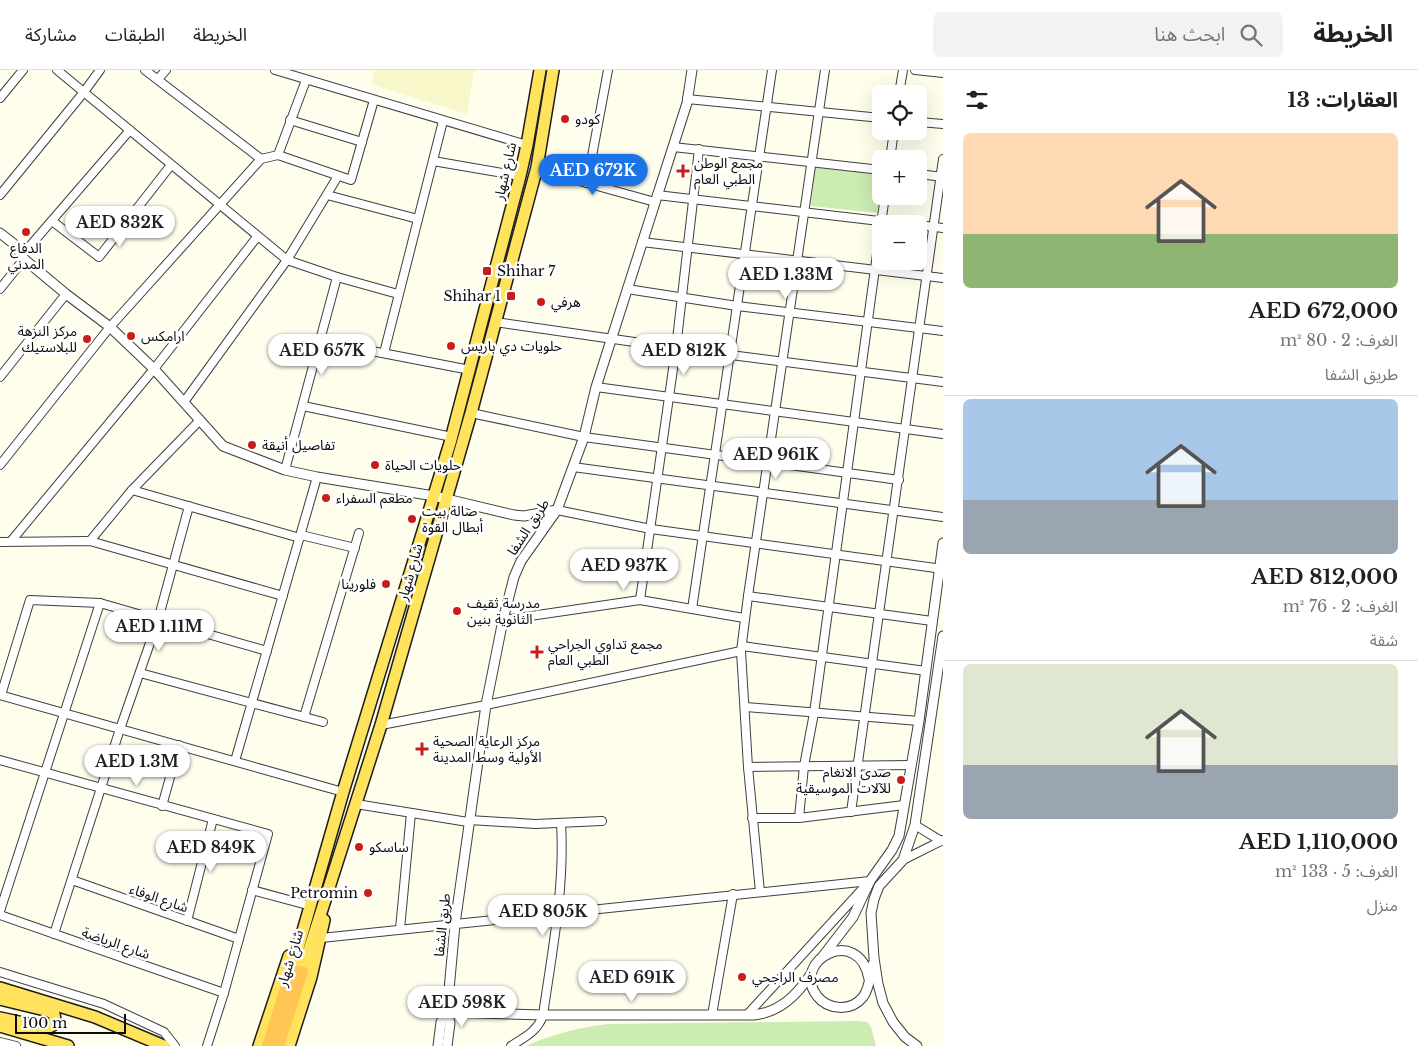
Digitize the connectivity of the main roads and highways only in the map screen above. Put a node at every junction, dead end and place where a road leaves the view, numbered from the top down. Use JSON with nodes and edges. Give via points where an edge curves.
{"nodes":[{"id":1,"x":540,"y":70,"type":"edge"},
{"id":2,"x":552,"y":70,"type":"edge"},
{"id":3,"x":334,"y":870,"type":"junction"},
{"id":4,"x":311,"y":906,"type":"junction"},
{"id":5,"x":297,"y":970,"type":"junction"},
{"id":6,"x":0,"y":988,"type":"edge"},
{"id":7,"x":0,"y":999,"type":"edge"},
{"id":8,"x":0,"y":1018,"type":"edge"},
{"id":9,"x":0,"y":1026,"type":"edge"},
{"id":10,"x":68,"y":1046,"type":"edge"},
{"id":11,"x":164,"y":1046,"type":"edge"},
{"id":12,"x":259,"y":1046,"type":"edge"},
{"id":13,"x":268,"y":1046,"type":"edge"},
{"id":14,"x":278,"y":1046,"type":"edge"},
{"id":15,"x":289,"y":1046,"type":"edge"}],
"edges":[{"from":1,"to":4,"type":"main road","name":"شارع شهار","via":[[520,176],[452,437]]},
{"from":2,"to":3,"type":"main road","name":"شارع شهار","via":[[536,169],[471,413],[381,725]]},
{"from":3,"to":5,"type":"main road","name":"شارع شهار"},
{"from":3,"to":15,"type":"main road","via":[[321,938]]},
{"from":4,"to":5,"type":"main road","name":"شارع شهار"},
{"from":4,"to":12,"type":"main road","via":[[303,911]]},
{"from":5,"to":13,"type":"highway"},
{"from":5,"to":14,"type":"highway","name":"شارع شهار"},
{"from":6,"to":11,"type":"main road","via":[[95,1017]]},
{"from":7,"to":8,"type":"main road","via":[[49,1011],[55,1020],[53,1026],[47,1028]]},
{"from":9,"to":10,"type":"main road"}]}
